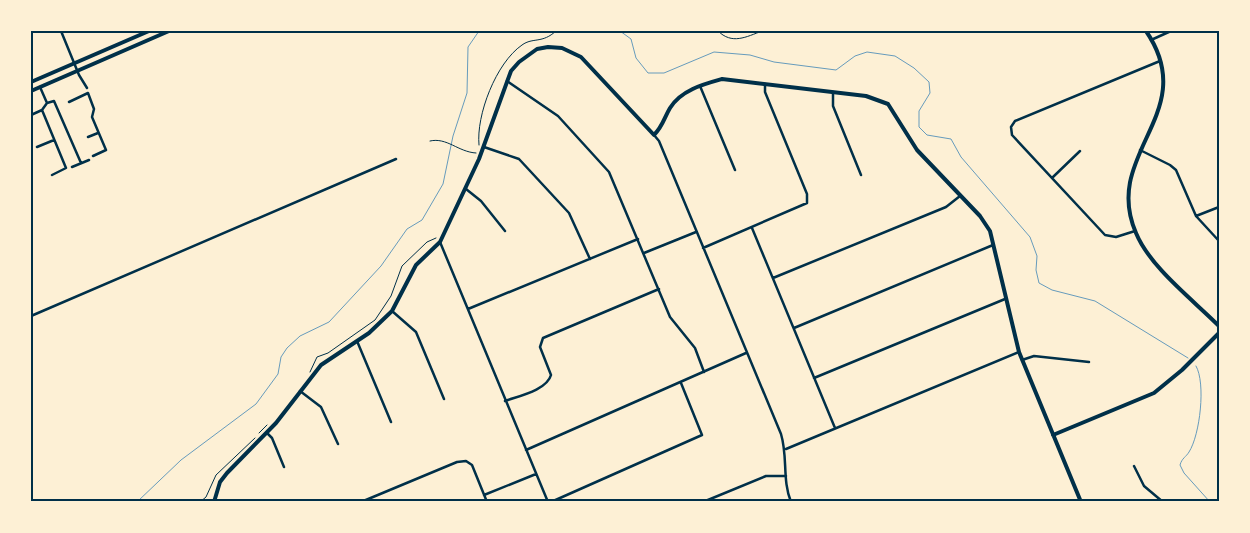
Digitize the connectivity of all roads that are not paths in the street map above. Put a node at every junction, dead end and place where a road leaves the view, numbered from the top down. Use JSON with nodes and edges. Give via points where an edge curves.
{"nodes":[{"id":1,"x":60,"y":31,"type":"edge"},
{"id":2,"x":149,"y":31,"type":"edge"},
{"id":3,"x":169,"y":31,"type":"edge"},
{"id":4,"x":1171,"y":31,"type":"edge"},
{"id":5,"x":1149,"y":34,"type":"edge"},
{"id":6,"x":1160,"y":61,"type":"junction"},
{"id":7,"x":75,"y":63,"type":"junction"},
{"id":8,"x":77,"y":70,"type":"junction"},
{"id":9,"x":507,"y":81,"type":"junction"},
{"id":10,"x":31,"y":82,"type":"edge"},
{"id":11,"x":765,"y":83,"type":"junction"},
{"id":12,"x":700,"y":86,"type":"junction"},
{"id":13,"x":40,"y":87,"type":"junction"},
{"id":14,"x":87,"y":88,"type":"dead end"},
{"id":15,"x":31,"y":91,"type":"edge"},
{"id":16,"x":832,"y":92,"type":"junction"},
{"id":17,"x":68,"y":102,"type":"dead end"},
{"id":18,"x":47,"y":103,"type":"junction"},
{"id":19,"x":42,"y":110,"type":"junction"},
{"id":20,"x":31,"y":115,"type":"edge"},
{"id":21,"x":98,"y":133,"type":"junction"},
{"id":22,"x":654,"y":135,"type":"junction"},
{"id":23,"x":88,"y":137,"type":"dead end"},
{"id":24,"x":54,"y":140,"type":"junction"},
{"id":25,"x":37,"y":147,"type":"dead end"},
{"id":26,"x":484,"y":147,"type":"junction"},
{"id":27,"x":1140,"y":150,"type":"junction"},
{"id":28,"x":1080,"y":152,"type":"dead end"},
{"id":29,"x":93,"y":156,"type":"dead end"},
{"id":30,"x":396,"y":159,"type":"dead end"},
{"id":31,"x":89,"y":160,"type":"dead end"},
{"id":32,"x":81,"y":163,"type":"junction"},
{"id":33,"x":72,"y":167,"type":"dead end"},
{"id":34,"x":735,"y":170,"type":"dead end"},
{"id":35,"x":52,"y":175,"type":"dead end"},
{"id":36,"x":861,"y":175,"type":"dead end"},
{"id":37,"x":1053,"y":177,"type":"junction"},
{"id":38,"x":466,"y":189,"type":"junction"},
{"id":39,"x":960,"y":196,"type":"junction"},
{"id":40,"x":1219,"y":208,"type":"edge"},
{"id":41,"x":1196,"y":216,"type":"junction"},
{"id":42,"x":752,"y":228,"type":"junction"},
{"id":43,"x":505,"y":231,"type":"dead end"},
{"id":44,"x":1135,"y":231,"type":"junction"},
{"id":45,"x":696,"y":232,"type":"junction"},
{"id":46,"x":638,"y":239,"type":"junction"},
{"id":47,"x":1219,"y":241,"type":"edge"},
{"id":48,"x":440,"y":242,"type":"junction"},
{"id":49,"x":993,"y":245,"type":"junction"},
{"id":50,"x":703,"y":248,"type":"junction"},
{"id":51,"x":644,"y":253,"type":"junction"},
{"id":52,"x":590,"y":259,"type":"junction"},
{"id":53,"x":773,"y":278,"type":"junction"},
{"id":54,"x":659,"y":289,"type":"junction"},
{"id":55,"x":1007,"y":298,"type":"junction"},
{"id":56,"x":468,"y":309,"type":"junction"},
{"id":57,"x":392,"y":311,"type":"junction"},
{"id":58,"x":31,"y":316,"type":"edge"},
{"id":59,"x":1219,"y":326,"type":"edge"},
{"id":60,"x":794,"y":328,"type":"junction"},
{"id":61,"x":1219,"y":333,"type":"edge"},
{"id":62,"x":357,"y":341,"type":"junction"},
{"id":63,"x":1019,"y":352,"type":"junction"},
{"id":64,"x":746,"y":353,"type":"junction"},
{"id":65,"x":1022,"y":360,"type":"junction"},
{"id":66,"x":1089,"y":362,"type":"dead end"},
{"id":67,"x":704,"y":372,"type":"junction"},
{"id":68,"x":814,"y":378,"type":"junction"},
{"id":69,"x":680,"y":382,"type":"junction"},
{"id":70,"x":300,"y":391,"type":"junction"},
{"id":71,"x":444,"y":399,"type":"dead end"},
{"id":72,"x":505,"y":401,"type":"junction"},
{"id":73,"x":391,"y":422,"type":"dead end"},
{"id":74,"x":835,"y":428,"type":"junction"},
{"id":75,"x":266,"y":433,"type":"junction"},
{"id":76,"x":1053,"y":435,"type":"junction"},
{"id":77,"x":338,"y":444,"type":"dead end"},
{"id":78,"x":786,"y":449,"type":"junction"},
{"id":79,"x":526,"y":450,"type":"junction"},
{"id":80,"x":1134,"y":466,"type":"dead end"},
{"id":81,"x":284,"y":467,"type":"dead end"},
{"id":82,"x":536,"y":474,"type":"junction"},
{"id":83,"x":786,"y":476,"type":"junction"},
{"id":84,"x":484,"y":495,"type":"junction"},
{"id":85,"x":214,"y":502,"type":"edge"},
{"id":86,"x":361,"y":502,"type":"edge"},
{"id":87,"x":487,"y":502,"type":"edge"},
{"id":88,"x":550,"y":502,"type":"edge"},
{"id":89,"x":703,"y":502,"type":"edge"},
{"id":90,"x":791,"y":502,"type":"edge"},
{"id":91,"x":1081,"y":502,"type":"edge"},
{"id":92,"x":1163,"y":502,"type":"edge"}],
"edges":[{"from":1,"to":7,"type":"street"},
{"from":2,"to":7,"type":"street"},
{"from":3,"to":8,"type":"street"},
{"from":4,"to":5,"type":"street"},
{"from":5,"to":6,"type":"street"},
{"from":6,"to":27,"type":"street","via":[[1163,98]]},
{"from":6,"to":37,"type":"street","via":[[1015,121],[1011,127],[1012,135]]},
{"from":7,"to":8,"type":"street"},
{"from":7,"to":10,"type":"street"},
{"from":8,"to":13,"type":"street"},
{"from":8,"to":14,"type":"street"},
{"from":9,"to":22,"type":"street","via":[[519,62],[537,49],[555,47],[571,51],[581,57]]},
{"from":9,"to":26,"type":"street"},
{"from":9,"to":46,"type":"street","via":[[558,116],[609,172]]},
{"from":11,"to":12,"type":"street","via":[[722,79]]},
{"from":11,"to":16,"type":"street"},
{"from":11,"to":42,"type":"street","via":[[765,92],[808,198],[804,206]]},
{"from":12,"to":22,"type":"street","via":[[677,99]]},
{"from":12,"to":34,"type":"street"},
{"from":13,"to":15,"type":"street"},
{"from":13,"to":18,"type":"street"},
{"from":16,"to":36,"type":"street","via":[[833,106]]},
{"from":16,"to":39,"type":"street","via":[[874,98],[888,104],[917,150]]},
{"from":17,"to":21,"type":"street","via":[[88,93]]},
{"from":18,"to":19,"type":"street"},
{"from":18,"to":32,"type":"street","via":[[54,101]]},
{"from":19,"to":20,"type":"street"},
{"from":19,"to":24,"type":"street"},
{"from":21,"to":23,"type":"street"},
{"from":21,"to":29,"type":"street","via":[[106,150]]},
{"from":22,"to":45,"type":"street"},
{"from":24,"to":25,"type":"street"},
{"from":24,"to":35,"type":"street","via":[[66,168]]},
{"from":26,"to":38,"type":"street"},
{"from":26,"to":52,"type":"street","via":[[519,159],[569,213]]},
{"from":27,"to":41,"type":"street","via":[[1176,170]]},
{"from":27,"to":44,"type":"street","via":[[1128,191],[1128,206]]},
{"from":28,"to":37,"type":"street"},
{"from":30,"to":58,"type":"street"},
{"from":31,"to":32,"type":"street"},
{"from":32,"to":33,"type":"street"},
{"from":37,"to":44,"type":"street","via":[[1105,235],[1116,237]]},
{"from":38,"to":43,"type":"street","via":[[481,201]]},
{"from":38,"to":48,"type":"street"},
{"from":39,"to":49,"type":"street","via":[[985,222]]},
{"from":39,"to":53,"type":"street","via":[[946,207]]},
{"from":40,"to":41,"type":"street"},
{"from":41,"to":47,"type":"street"},
{"from":42,"to":50,"type":"street"},
{"from":42,"to":53,"type":"street"},
{"from":44,"to":59,"type":"street","via":[[1157,264]]},
{"from":45,"to":50,"type":"street"},
{"from":45,"to":51,"type":"street"},
{"from":46,"to":51,"type":"street"},
{"from":46,"to":52,"type":"street"},
{"from":48,"to":56,"type":"street"},
{"from":48,"to":57,"type":"street","via":[[416,265]]},
{"from":49,"to":55,"type":"street"},
{"from":49,"to":60,"type":"street"},
{"from":50,"to":64,"type":"street"},
{"from":51,"to":54,"type":"street"},
{"from":52,"to":56,"type":"street"},
{"from":53,"to":60,"type":"street"},
{"from":54,"to":67,"type":"street","via":[[674,324],[695,348]]},
{"from":54,"to":72,"type":"street","via":[[543,338],[540,347],[550,380]]},
{"from":55,"to":63,"type":"street"},
{"from":55,"to":68,"type":"street"},
{"from":56,"to":72,"type":"street"},
{"from":57,"to":62,"type":"street"},
{"from":57,"to":71,"type":"street","via":[[416,332]]},
{"from":60,"to":68,"type":"street"},
{"from":61,"to":76,"type":"street","via":[[1154,393]]},
{"from":62,"to":70,"type":"street","via":[[321,365]]},
{"from":62,"to":73,"type":"street"},
{"from":63,"to":65,"type":"street"},
{"from":63,"to":74,"type":"street"},
{"from":64,"to":67,"type":"street"},
{"from":64,"to":78,"type":"street"},
{"from":65,"to":66,"type":"street","via":[[1034,356]]},
{"from":65,"to":76,"type":"street"},
{"from":67,"to":69,"type":"street"},
{"from":68,"to":74,"type":"street"},
{"from":69,"to":79,"type":"street"},
{"from":69,"to":88,"type":"street","via":[[702,434]]},
{"from":70,"to":75,"type":"street"},
{"from":70,"to":77,"type":"street","via":[[321,407]]},
{"from":72,"to":79,"type":"street"},
{"from":74,"to":78,"type":"street"},
{"from":75,"to":81,"type":"street","via":[[272,438]]},
{"from":75,"to":85,"type":"street","via":[[227,472]]},
{"from":76,"to":91,"type":"street"},
{"from":78,"to":83,"type":"street"},
{"from":79,"to":82,"type":"street"},
{"from":80,"to":92,"type":"street","via":[[1144,486]]},
{"from":82,"to":84,"type":"street"},
{"from":82,"to":88,"type":"street"},
{"from":83,"to":89,"type":"street","via":[[766,476]]},
{"from":83,"to":90,"type":"street"},
{"from":84,"to":86,"type":"street","via":[[472,466],[466,461]]},
{"from":84,"to":87,"type":"street"}]}
